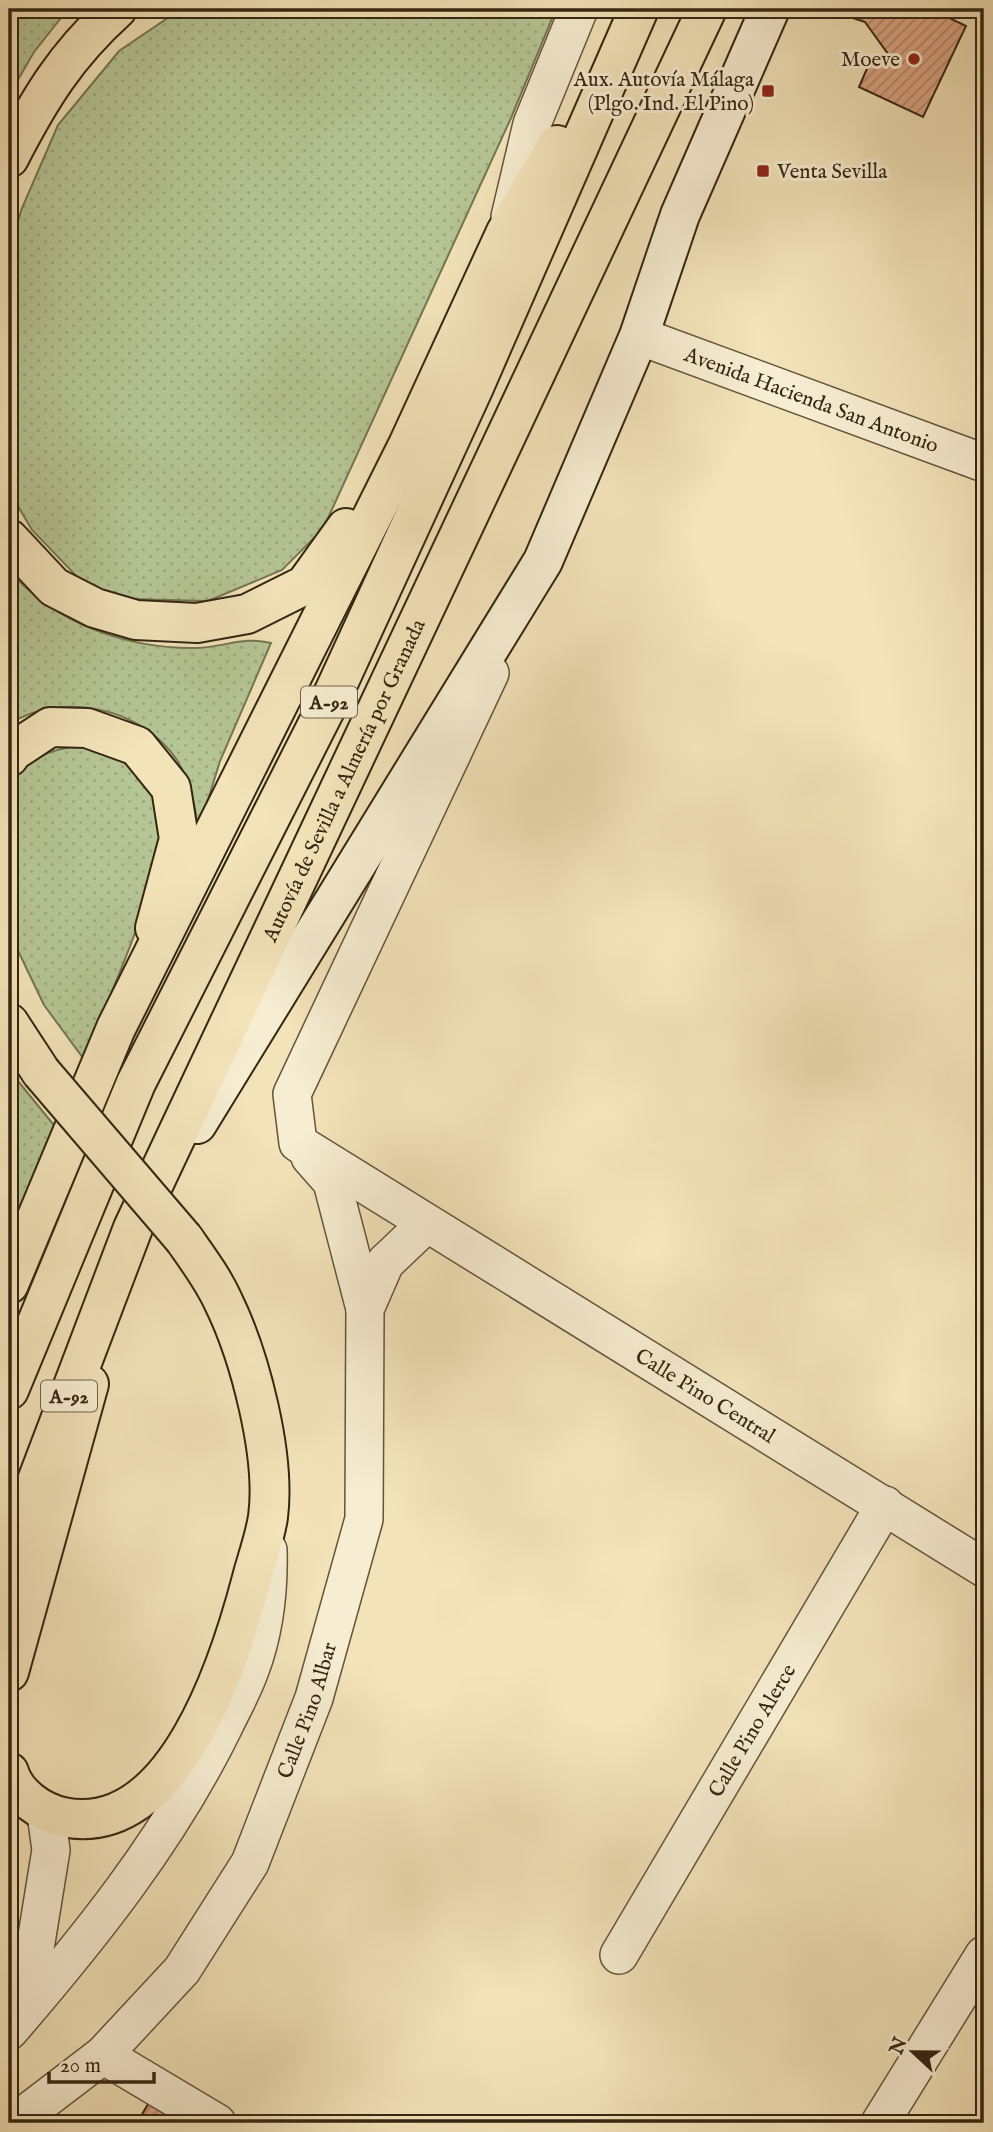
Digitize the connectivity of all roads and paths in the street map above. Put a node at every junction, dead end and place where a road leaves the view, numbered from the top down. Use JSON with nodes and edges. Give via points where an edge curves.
{"nodes":[{"id":1,"x":117,"y":9,"type":"edge"},
{"id":2,"x":579,"y":9,"type":"edge"},
{"id":3,"x":638,"y":9,"type":"edge"},
{"id":4,"x":707,"y":9,"type":"edge"},
{"id":5,"x":770,"y":9,"type":"edge"},
{"id":6,"x":9,"y":158,"type":"edge"},
{"id":7,"x":506,"y":232,"type":"junction"},
{"id":8,"x":639,"y":336,"type":"junction"},
{"id":9,"x":408,"y":445,"type":"junction"},
{"id":10,"x":984,"y":463,"type":"edge"},
{"id":11,"x":9,"y":539,"type":"edge"},
{"id":12,"x":543,"y":561,"type":"junction"},
{"id":13,"x":9,"y":757,"type":"edge"},
{"id":14,"x":9,"y":1023,"type":"edge"},
{"id":15,"x":116,"y":1028,"type":"junction"},
{"id":16,"x":298,"y":1143,"type":"junction"},
{"id":17,"x":426,"y":1224,"type":"junction"},
{"id":18,"x":133,"y":1228,"type":"junction"},
{"id":19,"x":9,"y":1284,"type":"edge"},
{"id":20,"x":365,"y":1309,"type":"junction"},
{"id":21,"x":9,"y":1391,"type":"edge"},
{"id":22,"x":886,"y":1505,"type":"junction"},
{"id":23,"x":268,"y":1517,"type":"junction"},
{"id":24,"x":9,"y":1565,"type":"edge"},
{"id":25,"x":984,"y":1568,"type":"edge"},
{"id":26,"x":9,"y":1672,"type":"edge"},
{"id":27,"x":9,"y":1772,"type":"edge"},
{"id":28,"x":46,"y":1813,"type":"junction"},
{"id":29,"x":618,"y":1955,"type":"dead end"},
{"id":30,"x":984,"y":1955,"type":"edge"},
{"id":31,"x":9,"y":2026,"type":"edge"},
{"id":32,"x":9,"y":2031,"type":"edge"},
{"id":33,"x":103,"y":2055,"type":"junction"},
{"id":34,"x":14,"y":2123,"type":"edge"},
{"id":35,"x":217,"y":2123,"type":"edge"},
{"id":36,"x":880,"y":2123,"type":"edge"}],
"edges":[{"from":1,"to":6,"type":"main road","via":[[44,91]]},
{"from":2,"to":7,"type":"street","via":[[533,124]]},
{"from":3,"to":7,"type":"main road"},
{"from":3,"to":21,"type":"main road","number":"A-92","via":[[474,387],[335,690],[136,1083]]},
{"from":4,"to":18,"type":"main road","name":"Autovía de Sevilla a Almería por Granada","number":"A-92"},
{"from":5,"to":8,"type":"street","via":[[680,215]]},
{"from":7,"to":9,"type":"main road"},
{"from":8,"to":10,"type":"street","name":"Avenida Hacienda San Antonio"},
{"from":8,"to":12,"type":"street"},
{"from":9,"to":11,"type":"main road","via":[[304,585],[247,614],[197,623],[136,620],[95,608],[54,587]]},
{"from":9,"to":15,"type":"main road"},
{"from":12,"to":16,"type":"street","via":[[292,1094]]},
{"from":12,"to":18,"type":"street"},
{"from":13,"to":15,"type":"main road","via":[[50,727],[88,728],[137,746],[171,788],[176,851],[162,909]]},
{"from":14,"to":23,"type":"main road","bridge":true,"via":[[41,1072],[184,1239],[224,1302],[253,1381],[267,1466]]},
{"from":15,"to":19,"type":"main road"},
{"from":16,"to":17,"type":"street","name":"Calle Pino Central"},
{"from":16,"to":20,"type":"street","via":[[332,1182]]},
{"from":17,"to":20,"type":"street","name":"Calle Pino Albar","via":[[385,1262]]},
{"from":17,"to":22,"type":"street","name":"Calle Pino Central"},
{"from":18,"to":24,"type":"main road","name":"Autovía de Sevilla a Almería por Granada","number":"A-92"},
{"from":18,"to":26,"type":"main road"},
{"from":20,"to":33,"type":"street","name":"Calle Pino Albar","via":[[364,1519],[314,1698],[250,1863],[182,1970]]},
{"from":22,"to":25,"type":"street","name":"Calle Pino Central"},
{"from":22,"to":29,"type":"street","name":"Calle Pino Alerce"},
{"from":23,"to":28,"type":"main road","via":[[237,1634],[216,1687],[174,1764],[125,1808],[99,1818],[70,1819]]},
{"from":23,"to":32,"type":"street","via":[[268,1588],[251,1670],[202,1770],[153,1850]]},
{"from":27,"to":28,"type":"main road","via":[[25,1797]]},
{"from":28,"to":31,"type":"street","via":[[51,1850],[32,1967]]},
{"from":30,"to":36,"type":"street"},
{"from":33,"to":34,"type":"street","name":"Calle Pino Albar"},
{"from":33,"to":35,"type":"street"}]}
